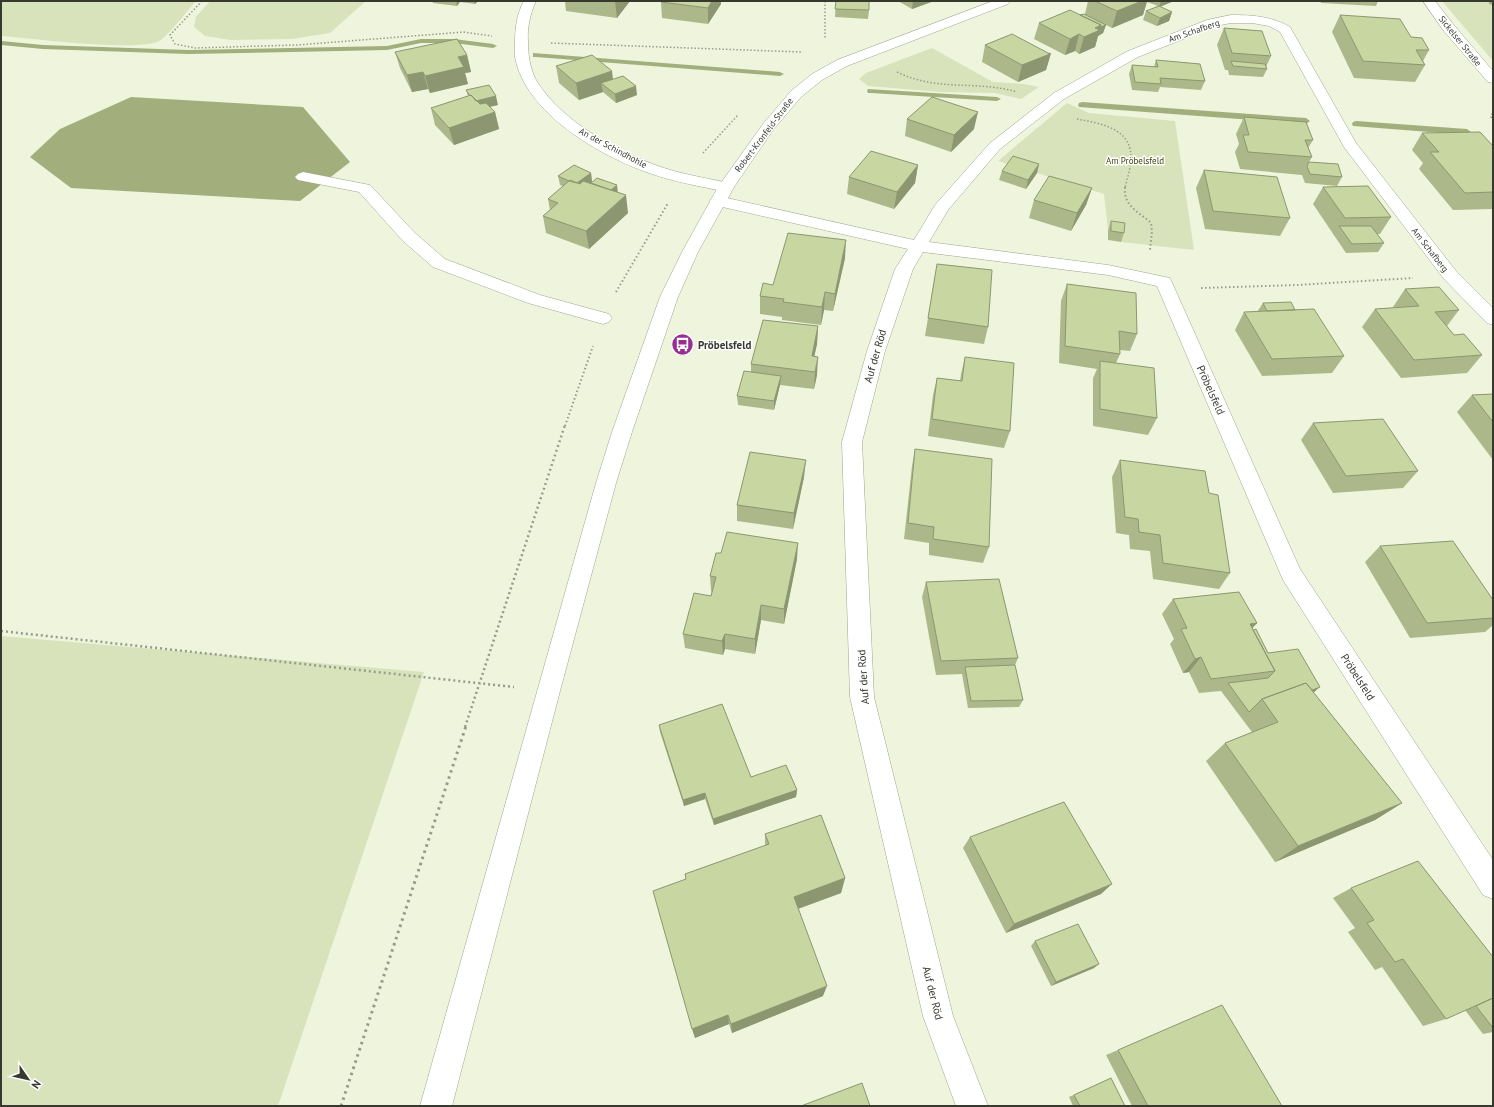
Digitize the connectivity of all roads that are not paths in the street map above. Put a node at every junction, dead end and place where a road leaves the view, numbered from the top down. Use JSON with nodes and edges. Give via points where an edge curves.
{"nodes":[{"id":1,"x":530,"y":1,"type":"edge"},
{"id":2,"x":1004,"y":1,"type":"edge"},
{"id":3,"x":1430,"y":1,"type":"edge"},
{"id":4,"x":1493,"y":78,"type":"edge"},
{"id":5,"x":303,"y":177,"type":"dead end"},
{"id":6,"x":722,"y":194,"type":"junction"},
{"id":7,"x":919,"y":246,"type":"junction"},
{"id":8,"x":603,"y":318,"type":"road end"},
{"id":9,"x":1493,"y":319,"type":"edge"},
{"id":10,"x":1493,"y":885,"type":"edge"},
{"id":11,"x":436,"y":1106,"type":"edge"},
{"id":12,"x":972,"y":1106,"type":"edge"}],
"edges":[{"from":1,"to":6,"type":"street","name":"An der Schindhohle","via":[[525,12],[520,48],[524,66],[540,97],[564,121],[586,136],[644,166]]},
{"from":2,"to":6,"type":"street","name":"Robert-Kronfeld-Straße","via":[[842,63],[818,77],[796,94],[768,127]]},
{"from":3,"to":4,"type":"street","name":"Sickelser Straße","via":[[1448,27]]},
{"from":5,"to":8,"type":"street","via":[[364,188],[409,237],[439,263],[534,299]]},
{"from":6,"to":7,"type":"street","name":"Pröbelsfeld"},
{"from":6,"to":11,"type":"street","name":"Robert-Kronfeld-Straße","via":[[669,297],[606,483]]},
{"from":7,"to":9,"type":"street","name":"Am Schafberg","via":[[941,208],[995,146],[1059,96],[1133,54],[1212,23],[1230,19],[1252,19],[1273,23],[1285,30],[1349,144],[1450,275]]},
{"from":7,"to":10,"type":"street","name":"Pröbelsfeld","via":[[1108,270],[1164,282],[1292,574]]},
{"from":7,"to":12,"type":"street","name":"Auf der Röd","via":[[904,269],[876,351],[852,442],[862,697],[938,1016]]}]}
